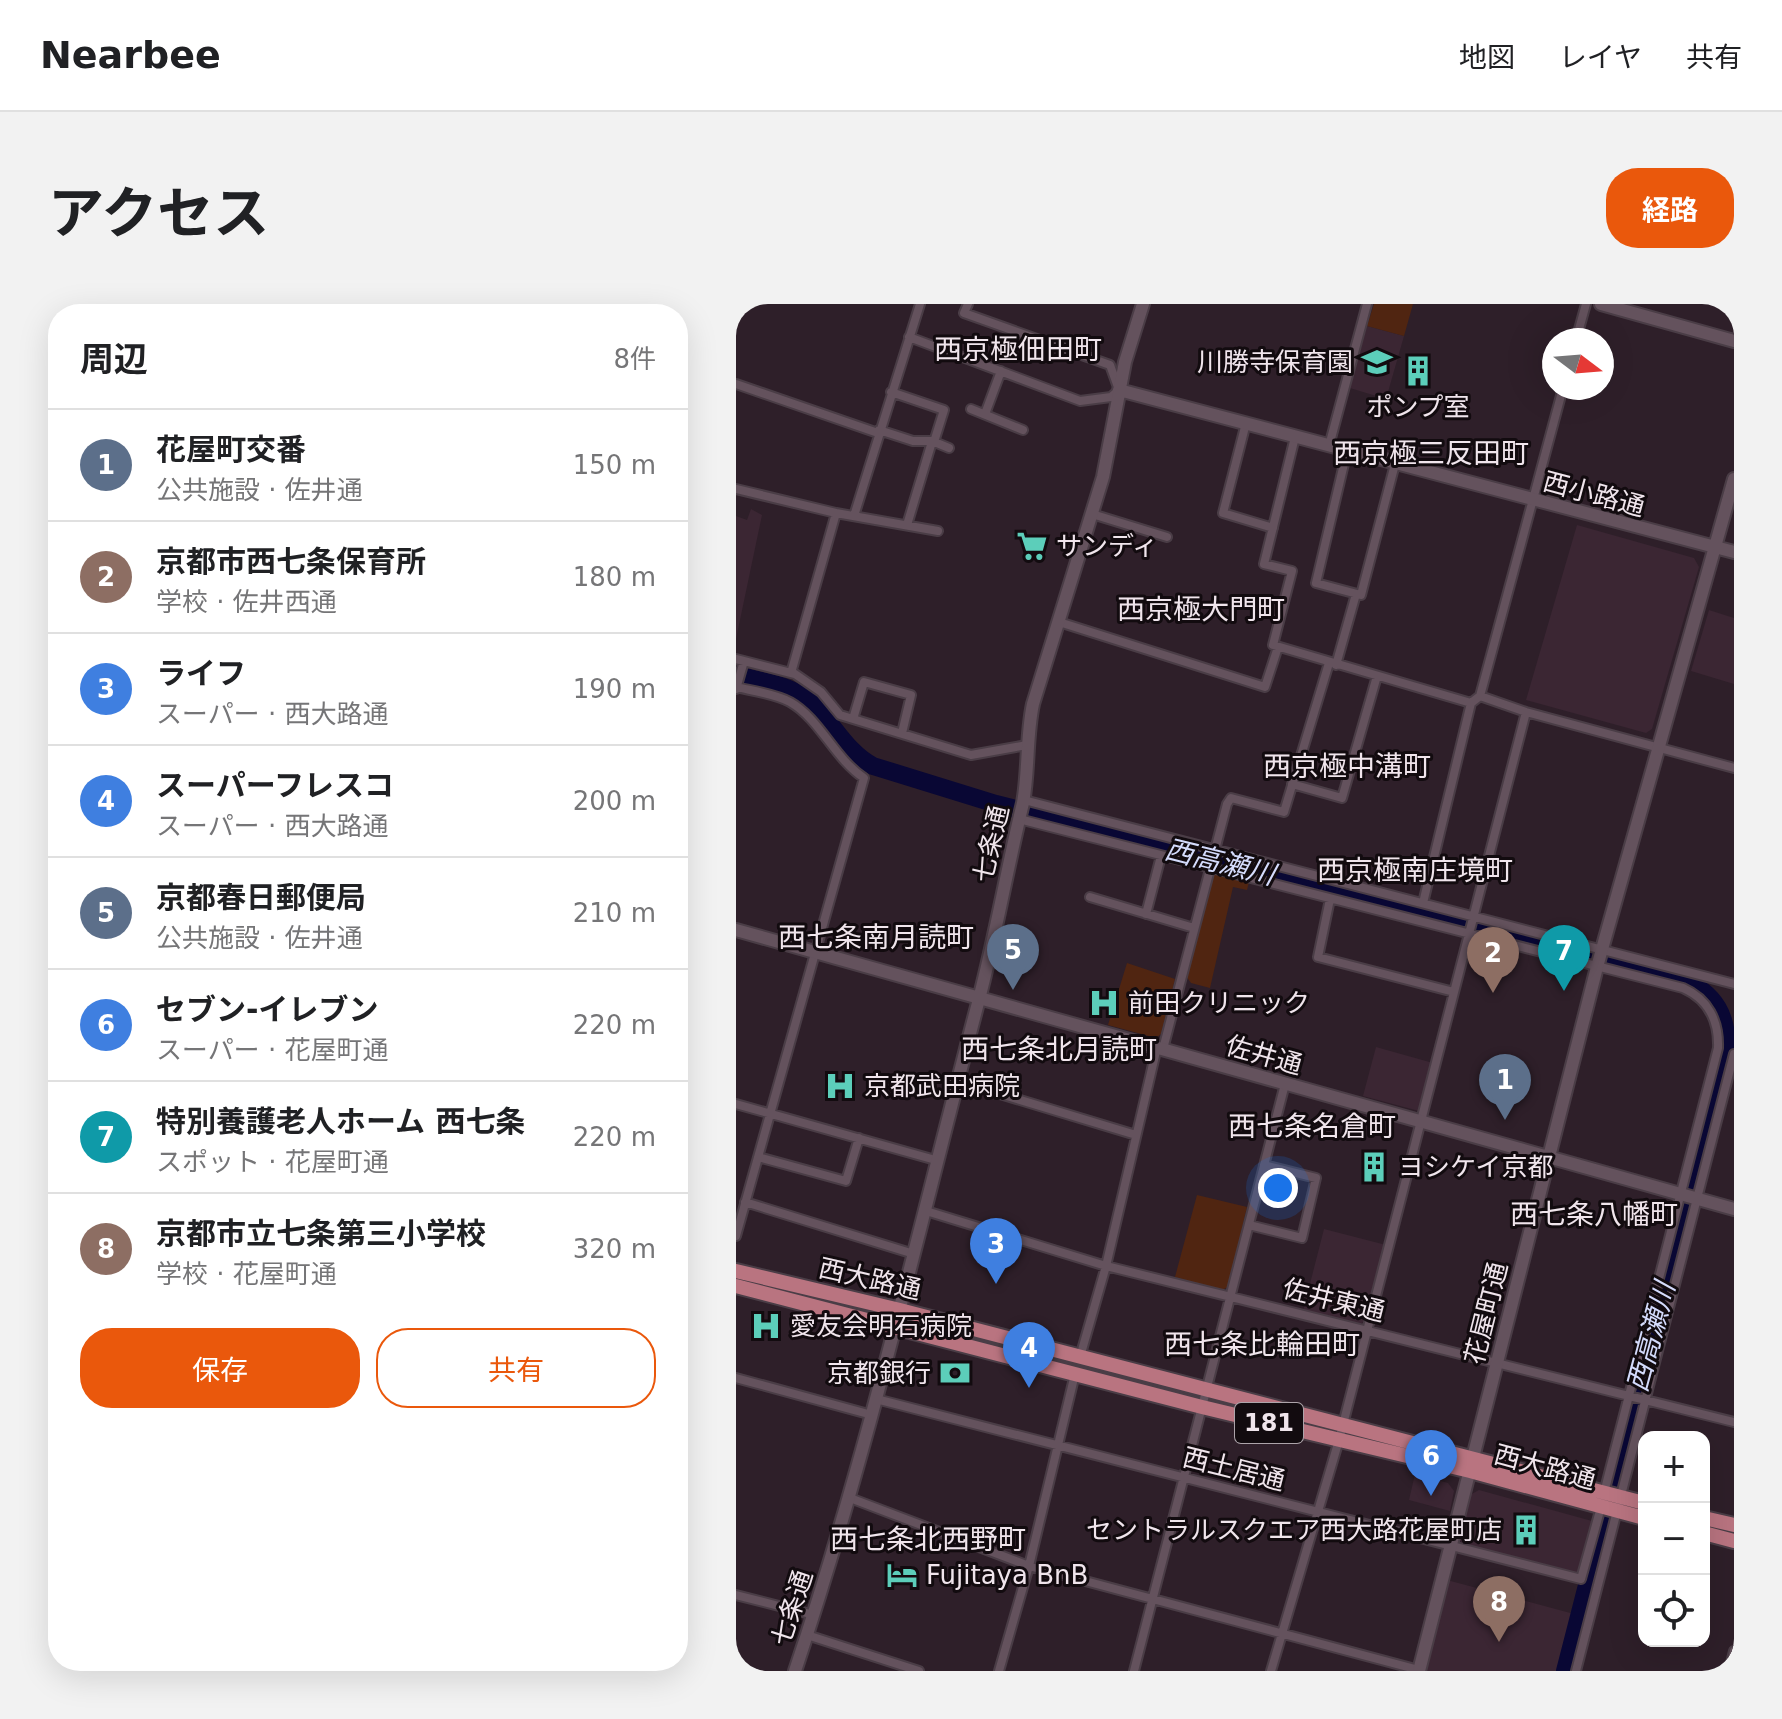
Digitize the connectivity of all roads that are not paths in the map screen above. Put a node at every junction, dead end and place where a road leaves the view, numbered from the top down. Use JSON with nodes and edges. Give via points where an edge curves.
{"nodes":[{"id":1,"x":920,"y":304,"type":"edge"},
{"id":2,"x":968,"y":304,"type":"edge"},
{"id":3,"x":1143,"y":304,"type":"edge"},
{"id":4,"x":1367,"y":304,"type":"edge"},
{"id":5,"x":1586,"y":304,"type":"edge"},
{"id":6,"x":1601,"y":304,"type":"edge"},
{"id":7,"x":1579,"y":328,"type":"edge"},
{"id":8,"x":909,"y":337,"type":"junction"},
{"id":9,"x":1734,"y":341,"type":"edge"},
{"id":10,"x":1001,"y":371,"type":"junction"},
{"id":11,"x":736,"y":384,"type":"edge"},
{"id":12,"x":1119,"y":390,"type":"junction"},
{"id":13,"x":891,"y":392,"type":"junction"},
{"id":14,"x":1560,"y":400,"type":"edge"},
{"id":15,"x":971,"y":409,"type":"dead end"},
{"id":16,"x":985,"y":414,"type":"junction"},
{"id":17,"x":1246,"y":423,"type":"junction"},
{"id":18,"x":1023,"y":430,"type":"dead end"},
{"id":19,"x":878,"y":432,"type":"junction"},
{"id":20,"x":1295,"y":437,"type":"junction"},
{"id":21,"x":934,"y":442,"type":"junction"},
{"id":22,"x":1329,"y":446,"type":"junction"},
{"id":23,"x":949,"y":448,"type":"dead end"},
{"id":24,"x":1347,"y":451,"type":"junction"},
{"id":25,"x":1395,"y":464,"type":"junction"},
{"id":26,"x":1734,"y":479,"type":"edge"},
{"id":27,"x":736,"y":489,"type":"edge"},
{"id":28,"x":1532,"y":500,"type":"junction"},
{"id":29,"x":836,"y":513,"type":"junction"},
{"id":30,"x":1092,"y":514,"type":"junction"},
{"id":31,"x":854,"y":516,"type":"junction"},
{"id":32,"x":907,"y":525,"type":"junction"},
{"id":33,"x":1273,"y":528,"type":"junction"},
{"id":34,"x":938,"y":531,"type":"dead end"},
{"id":35,"x":1167,"y":537,"type":"dead end"},
{"id":36,"x":1716,"y":547,"type":"junction"},
{"id":37,"x":1734,"y":552,"type":"edge"},
{"id":38,"x":1356,"y":594,"type":"junction"},
{"id":39,"x":1059,"y":622,"type":"junction"},
{"id":40,"x":1278,"y":647,"type":"junction"},
{"id":41,"x":740,"y":660,"type":"edge"},
{"id":42,"x":1333,"y":664,"type":"junction"},
{"id":43,"x":791,"y":673,"type":"junction"},
{"id":44,"x":1377,"y":676,"type":"junction"},
{"id":45,"x":736,"y":688,"type":"edge"},
{"id":46,"x":1480,"y":696,"type":"junction"},
{"id":47,"x":1471,"y":703,"type":"junction"},
{"id":48,"x":1526,"y":712,"type":"junction"},
{"id":49,"x":853,"y":719,"type":"junction"},
{"id":50,"x":902,"y":733,"type":"junction"},
{"id":51,"x":1027,"y":745,"type":"junction"},
{"id":52,"x":1659,"y":747,"type":"junction"},
{"id":53,"x":1734,"y":768,"type":"edge"},
{"id":54,"x":1292,"y":784,"type":"junction"},
{"id":55,"x":1023,"y":802,"type":"junction"},
{"id":56,"x":1019,"y":819,"type":"junction"},
{"id":57,"x":1215,"y":849,"type":"junction"},
{"id":58,"x":1161,"y":856,"type":"junction"},
{"id":59,"x":1210,"y":868,"type":"junction"},
{"id":60,"x":1090,"y":897,"type":"dead end"},
{"id":61,"x":1330,"y":899,"type":"junction"},
{"id":62,"x":1423,"y":903,"type":"junction"},
{"id":63,"x":1146,"y":914,"type":"junction"},
{"id":64,"x":1475,"y":917,"type":"junction"},
{"id":65,"x":1194,"y":928,"type":"junction"},
{"id":66,"x":736,"y":930,"type":"edge"},
{"id":67,"x":1470,"y":934,"type":"junction"},
{"id":68,"x":815,"y":952,"type":"junction"},
{"id":69,"x":1599,"y":958,"type":"junction"},
{"id":70,"x":1734,"y":984,"type":"edge"},
{"id":71,"x":1454,"y":992,"type":"junction"},
{"id":72,"x":979,"y":998,"type":"junction"},
{"id":73,"x":1160,"y":1048,"type":"junction"},
{"id":74,"x":1734,"y":1054,"type":"edge"},
{"id":75,"x":957,"y":1081,"type":"junction"},
{"id":76,"x":1285,"y":1084,"type":"junction"},
{"id":77,"x":736,"y":1104,"type":"edge"},
{"id":78,"x":770,"y":1113,"type":"junction"},
{"id":79,"x":1421,"y":1121,"type":"junction"},
{"id":80,"x":1136,"y":1135,"type":"junction"},
{"id":81,"x":859,"y":1138,"type":"junction"},
{"id":82,"x":758,"y":1157,"type":"junction"},
{"id":83,"x":1549,"y":1157,"type":"junction"},
{"id":84,"x":939,"y":1161,"type":"junction"},
{"id":85,"x":1264,"y":1165,"type":"junction"},
{"id":86,"x":1688,"y":1195,"type":"junction"},
{"id":87,"x":745,"y":1202,"type":"junction"},
{"id":88,"x":1734,"y":1209,"type":"edge"},
{"id":89,"x":926,"y":1211,"type":"junction"},
{"id":90,"x":1249,"y":1225,"type":"junction"},
{"id":91,"x":736,"y":1236,"type":"edge"},
{"id":92,"x":914,"y":1254,"type":"junction"},
{"id":93,"x":1106,"y":1266,"type":"junction"},
{"id":94,"x":736,"y":1271,"type":"edge"},
{"id":95,"x":736,"y":1286,"type":"edge"},
{"id":96,"x":1230,"y":1295,"type":"junction"},
{"id":97,"x":900,"y":1310,"type":"junction"},
{"id":98,"x":896,"y":1326,"type":"junction"},
{"id":99,"x":1367,"y":1329,"type":"junction"},
{"id":100,"x":1496,"y":1361,"type":"junction"},
{"id":101,"x":1078,"y":1365,"type":"junction"},
{"id":102,"x":736,"y":1378,"type":"edge"},
{"id":103,"x":1206,"y":1389,"type":"junction"},
{"id":104,"x":1629,"y":1396,"type":"junction"},
{"id":105,"x":876,"y":1399,"type":"junction"},
{"id":106,"x":1645,"y":1400,"type":"junction"},
{"id":107,"x":1202,"y":1407,"type":"junction"},
{"id":108,"x":872,"y":1415,"type":"junction"},
{"id":109,"x":1734,"y":1422,"type":"edge"},
{"id":110,"x":1343,"y":1425,"type":"junction"},
{"id":111,"x":1339,"y":1440,"type":"junction"},
{"id":112,"x":1058,"y":1445,"type":"junction"},
{"id":113,"x":1471,"y":1464,"type":"junction"},
{"id":114,"x":1184,"y":1477,"type":"junction"},
{"id":115,"x":850,"y":1498,"type":"junction"},
{"id":116,"x":1603,"y":1500,"type":"junction"},
{"id":117,"x":1638,"y":1503,"type":"edge"},
{"id":118,"x":1618,"y":1504,"type":"junction"},
{"id":119,"x":1318,"y":1511,"type":"junction"},
{"id":120,"x":1638,"y":1515,"type":"edge"},
{"id":121,"x":1710,"y":1519,"type":"edge"},
{"id":122,"x":1734,"y":1525,"type":"edge"},
{"id":123,"x":1710,"y":1535,"type":"edge"},
{"id":124,"x":1734,"y":1541,"type":"edge"},
{"id":125,"x":1451,"y":1545,"type":"junction"},
{"id":126,"x":1029,"y":1566,"type":"junction"},
{"id":127,"x":736,"y":1595,"type":"edge"},
{"id":128,"x":1152,"y":1598,"type":"junction"},
{"id":129,"x":814,"y":1615,"type":"junction"},
{"id":130,"x":1282,"y":1632,"type":"junction"},
{"id":131,"x":807,"y":1635,"type":"junction"},
{"id":132,"x":1734,"y":1651,"type":"edge"},
{"id":133,"x":903,"y":1669,"type":"edge"},
{"id":134,"x":795,"y":1671,"type":"edge"},
{"id":135,"x":919,"y":1671,"type":"edge"},
{"id":136,"x":999,"y":1671,"type":"edge"},
{"id":137,"x":1134,"y":1671,"type":"edge"},
{"id":138,"x":1271,"y":1671,"type":"edge"},
{"id":139,"x":1419,"y":1671,"type":"edge"},
{"id":140,"x":1576,"y":1671,"type":"edge"},
{"id":141,"x":1729,"y":1671,"type":"edge"}],
"edges":[{"from":1,"to":8,"type":"street"},
{"from":2,"to":12,"type":"street","via":[[964,313],[1110,365]]},
{"from":3,"to":12,"type":"street","name":"七条通"},
{"from":4,"to":22,"type":"street"},
{"from":5,"to":7,"type":"street"},
{"from":6,"to":9,"type":"street"},
{"from":8,"to":10,"type":"street"},
{"from":8,"to":13,"type":"street"},
{"from":10,"to":12,"type":"street","via":[[1080,401],[1111,397]]},
{"from":10,"to":16,"type":"street"},
{"from":11,"to":19,"type":"street"},
{"from":12,"to":17,"type":"street","name":"西小路通"},
{"from":12,"to":30,"type":"street","name":"七条通"},
{"from":13,"to":19,"type":"street"},
{"from":13,"to":21,"type":"street","via":[[944,410]]},
{"from":14,"to":28,"type":"street"},
{"from":15,"to":16,"type":"street"},
{"from":16,"to":18,"type":"street"},
{"from":17,"to":20,"type":"street","name":"西小路通"},
{"from":17,"to":33,"type":"street","via":[[1223,513]]},
{"from":19,"to":21,"type":"street"},
{"from":19,"to":31,"type":"street"},
{"from":20,"to":22,"type":"street","name":"西小路通"},
{"from":20,"to":33,"type":"street"},
{"from":21,"to":23,"type":"street"},
{"from":21,"to":32,"type":"street"},
{"from":22,"to":24,"type":"street","name":"西小路通"},
{"from":24,"to":25,"type":"street","name":"西小路通"},
{"from":24,"to":38,"type":"street","via":[[1316,583]]},
{"from":25,"to":28,"type":"street","name":"西小路通"},
{"from":25,"to":38,"type":"street","via":[[1361,595]]},
{"from":26,"to":36,"type":"street","name":"花屋町通"},
{"from":27,"to":29,"type":"street"},
{"from":28,"to":36,"type":"street","name":"西小路通"},
{"from":28,"to":46,"type":"street"},
{"from":29,"to":31,"type":"street"},
{"from":29,"to":43,"type":"street"},
{"from":30,"to":35,"type":"street"},
{"from":30,"to":39,"type":"street","name":"七条通"},
{"from":31,"to":32,"type":"street"},
{"from":32,"to":34,"type":"street"},
{"from":33,"to":40,"type":"street","via":[[1264,564],[1292,571],[1273,645]]},
{"from":36,"to":37,"type":"street","name":"西小路通"},
{"from":36,"to":52,"type":"street","name":"花屋町通"},
{"from":38,"to":42,"type":"street"},
{"from":39,"to":40,"type":"street","via":[[1265,687]]},
{"from":39,"to":51,"type":"street","name":"七条通","via":[[1033,704]]},
{"from":40,"to":42,"type":"street"},
{"from":41,"to":43,"type":"street"},
{"from":41,"to":45,"type":"street"},
{"from":42,"to":44,"type":"street"},
{"from":42,"to":54,"type":"street"},
{"from":43,"to":49,"type":"street","via":[[808,681],[840,715]]},
{"from":44,"to":47,"type":"street"},
{"from":44,"to":54,"type":"street","via":[[1342,798]]},
{"from":45,"to":68,"type":"street","via":[[788,701],[864,778]]},
{"from":46,"to":47,"type":"street"},
{"from":46,"to":48,"type":"street"},
{"from":47,"to":62,"type":"street"},
{"from":48,"to":52,"type":"street"},
{"from":48,"to":64,"type":"street"},
{"from":49,"to":50,"type":"street"},
{"from":49,"to":50,"type":"street","via":[[864,682],[911,695]]},
{"from":50,"to":51,"type":"street","via":[[971,755]]},
{"from":51,"to":55,"type":"street","name":"七条通"},
{"from":52,"to":53,"type":"street"},
{"from":52,"to":69,"type":"street","name":"花屋町通"},
{"from":54,"to":57,"type":"street","via":[[1284,812],[1231,798]]},
{"from":55,"to":56,"type":"street","name":"七条通"},
{"from":55,"to":57,"type":"street"},
{"from":56,"to":58,"type":"street"},
{"from":56,"to":72,"type":"street","name":"七条通"},
{"from":57,"to":59,"type":"street"},
{"from":57,"to":62,"type":"street"},
{"from":58,"to":59,"type":"street"},
{"from":58,"to":63,"type":"street"},
{"from":59,"to":61,"type":"street"},
{"from":59,"to":65,"type":"street"},
{"from":60,"to":63,"type":"street"},
{"from":61,"to":67,"type":"street"},
{"from":61,"to":71,"type":"street","via":[[1318,957]]},
{"from":62,"to":64,"type":"street"},
{"from":63,"to":65,"type":"street"},
{"from":64,"to":67,"type":"street"},
{"from":64,"to":69,"type":"street"},
{"from":65,"to":73,"type":"street"},
{"from":66,"to":68,"type":"street","name":"佐井通"},
{"from":67,"to":69,"type":"street"},
{"from":67,"to":71,"type":"street"},
{"from":68,"to":72,"type":"street","name":"佐井通"},
{"from":68,"to":78,"type":"street"},
{"from":69,"to":70,"type":"street"},
{"from":69,"to":83,"type":"street","name":"花屋町通"},
{"from":69,"to":86,"type":"street","via":[[1692,992],[1707,1005],[1717,1026],[1718,1048]]},
{"from":71,"to":79,"type":"street"},
{"from":72,"to":73,"type":"street","name":"佐井通"},
{"from":72,"to":75,"type":"street","name":"七条通"},
{"from":73,"to":76,"type":"street","name":"佐井通"},
{"from":73,"to":80,"type":"street"},
{"from":74,"to":86,"type":"street"},
{"from":75,"to":80,"type":"street"},
{"from":75,"to":84,"type":"street","name":"七条通"},
{"from":76,"to":79,"type":"street","name":"佐井通"},
{"from":76,"to":85,"type":"street"},
{"from":77,"to":78,"type":"street"},
{"from":78,"to":81,"type":"street"},
{"from":78,"to":82,"type":"street"},
{"from":79,"to":83,"type":"street","name":"佐井通"},
{"from":79,"to":99,"type":"street"},
{"from":80,"to":93,"type":"street"},
{"from":81,"to":82,"type":"street","via":[[846,1181]]},
{"from":81,"to":84,"type":"street"},
{"from":82,"to":87,"type":"street"},
{"from":83,"to":86,"type":"street","name":"佐井通"},
{"from":83,"to":100,"type":"street","name":"花屋町通"},
{"from":84,"to":89,"type":"street","name":"七条通"},
{"from":85,"to":90,"type":"street"},
{"from":85,"to":90,"type":"street","via":[[1316,1178],[1302,1238]]},
{"from":86,"to":88,"type":"street","name":"佐井通"},
{"from":86,"to":104,"type":"street"},
{"from":86,"to":106,"type":"street"},
{"from":87,"to":91,"type":"street"},
{"from":87,"to":92,"type":"street"},
{"from":89,"to":92,"type":"street","name":"七条通"},
{"from":89,"to":93,"type":"street","name":"佐井東通"},
{"from":90,"to":96,"type":"street"},
{"from":92,"to":97,"type":"street","name":"七条通"},
{"from":93,"to":96,"type":"street","name":"佐井東通"},
{"from":93,"to":101,"type":"street"},
{"from":94,"to":97,"type":"main road","name":"西大路通","number":"181"},
{"from":95,"to":98,"type":"main road","name":"西大路通","number":"181"},
{"from":96,"to":99,"type":"street","name":"佐井東通"},
{"from":96,"to":103,"type":"street"},
{"from":97,"to":98,"type":"street","name":"七条通"},
{"from":97,"to":101,"type":"main road","name":"西大路通","number":"181"},
{"from":98,"to":101,"type":"main road","name":"西大路通","number":"181"},
{"from":98,"to":105,"type":"street","name":"七条通"},
{"from":99,"to":100,"type":"street","name":"佐井東通"},
{"from":99,"to":110,"type":"street"},
{"from":100,"to":104,"type":"street","name":"佐井東通"},
{"from":100,"to":113,"type":"street","name":"花屋町通"},
{"from":101,"to":103,"type":"main road","name":"西大路通","number":"181"},
{"from":101,"to":107,"type":"main road","name":"西大路通","number":"181"},
{"from":101,"to":112,"type":"street"},
{"from":102,"to":108,"type":"street"},
{"from":103,"to":107,"type":"street"},
{"from":103,"to":110,"type":"main road","name":"西大路通","number":"181"},
{"from":104,"to":106,"type":"street","name":"佐井東通"},
{"from":104,"to":116,"type":"street"},
{"from":105,"to":108,"type":"street","name":"七条通"},
{"from":105,"to":112,"type":"street","name":"西土居通"},
{"from":106,"to":109,"type":"street","name":"佐井東通"},
{"from":106,"to":118,"type":"street"},
{"from":107,"to":111,"type":"main road","name":"西大路通","number":"181"},
{"from":107,"to":114,"type":"street"},
{"from":108,"to":115,"type":"street","name":"七条通"},
{"from":110,"to":111,"type":"street"},
{"from":110,"to":113,"type":"main road","name":"西大路通","number":"181"},
{"from":111,"to":113,"type":"main road","name":"西大路通","number":"181"},
{"from":111,"to":119,"type":"street"},
{"from":112,"to":114,"type":"street","name":"西土居通"},
{"from":112,"to":126,"type":"street"},
{"from":113,"to":116,"type":"main road","name":"西大路通","number":"181"},
{"from":113,"to":125,"type":"street","name":"花屋町通"},
{"from":114,"to":119,"type":"street","name":"西土居通"},
{"from":114,"to":128,"type":"street"},
{"from":115,"to":126,"type":"street"},
{"from":115,"to":129,"type":"street","name":"七条通"},
{"from":116,"to":118,"type":"main road","name":"西大路通","number":"181"},
{"from":116,"to":125,"type":"street","name":"西土居通","via":[[1581,1579]]},
{"from":117,"to":118,"type":"main road","name":"西大路通","number":"181"},
{"from":118,"to":120,"type":"main road","name":"西大路通","number":"181"},
{"from":118,"to":140,"type":"street"},
{"from":119,"to":125,"type":"street","name":"西土居通"},
{"from":119,"to":130,"type":"street"},
{"from":121,"to":122,"type":"main road"},
{"from":123,"to":124,"type":"main road"},
{"from":125,"to":139,"type":"street","name":"花屋町通"},
{"from":126,"to":128,"type":"street"},
{"from":126,"to":136,"type":"street"},
{"from":127,"to":129,"type":"street"},
{"from":128,"to":130,"type":"street"},
{"from":128,"to":137,"type":"street"},
{"from":129,"to":131,"type":"street","name":"七条通"},
{"from":130,"to":138,"type":"street"},
{"from":130,"to":139,"type":"street"},
{"from":131,"to":133,"type":"street"},
{"from":131,"to":134,"type":"street","name":"七条通"},
{"from":132,"to":141,"type":"street"},
{"from":133,"to":135,"type":"street"}]}
